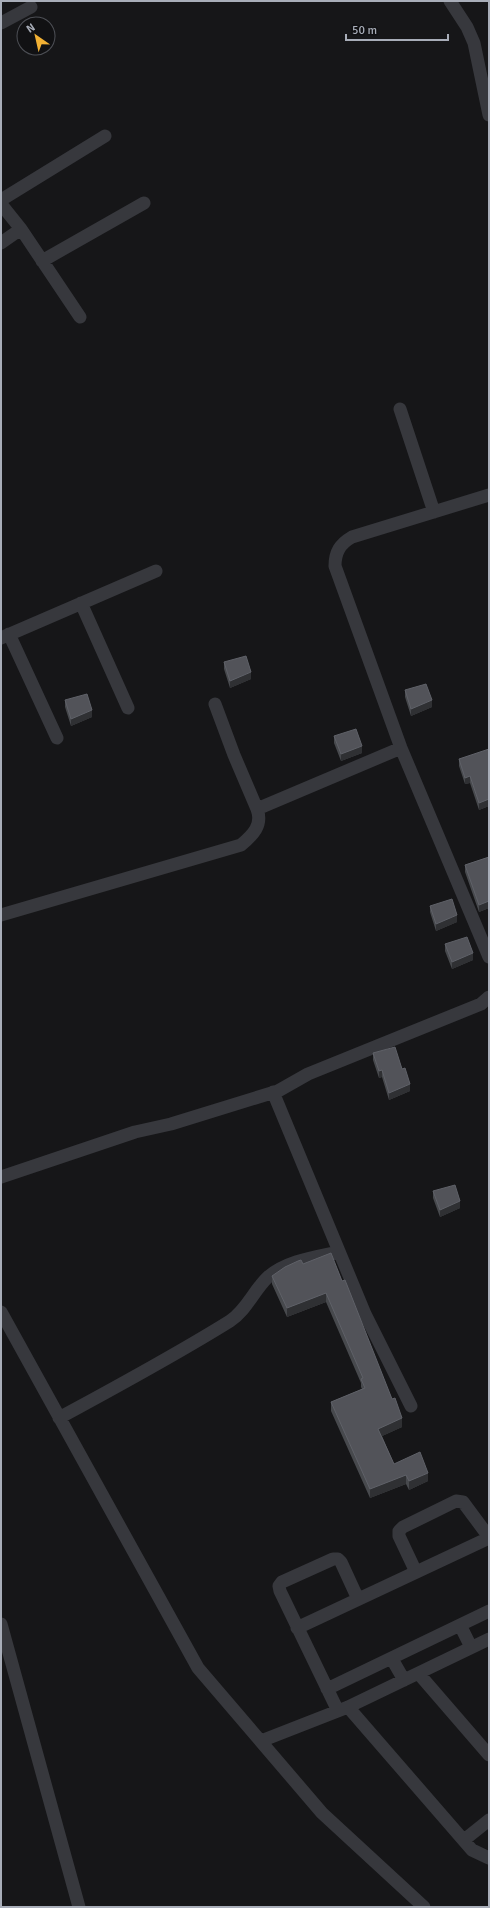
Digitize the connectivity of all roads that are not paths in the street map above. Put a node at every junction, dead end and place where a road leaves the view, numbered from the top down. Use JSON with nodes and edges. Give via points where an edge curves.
{"nodes":[{"id":1,"x":450,"y":1,"type":"edge"},
{"id":2,"x":31,"y":8,"type":"dead end"},
{"id":3,"x":1,"y":23,"type":"edge"},
{"id":4,"x":489,"y":115,"type":"edge"},
{"id":5,"x":106,"y":136,"type":"dead end"},
{"id":6,"x":1,"y":200,"type":"edge"},
{"id":7,"x":144,"y":203,"type":"dead end"},
{"id":8,"x":1,"y":204,"type":"edge"},
{"id":9,"x":20,"y":229,"type":"junction"},
{"id":10,"x":1,"y":243,"type":"edge"},
{"id":11,"x":42,"y":261,"type":"junction"},
{"id":12,"x":80,"y":317,"type":"dead end"},
{"id":13,"x":400,"y":409,"type":"dead end"},
{"id":14,"x":489,"y":495,"type":"edge"},
{"id":15,"x":434,"y":512,"type":"junction"},
{"id":16,"x":156,"y":571,"type":"dead end"},
{"id":17,"x":81,"y":603,"type":"junction"},
{"id":18,"x":5,"y":636,"type":"edge"},
{"id":19,"x":215,"y":704,"type":"dead end"},
{"id":20,"x":128,"y":708,"type":"dead end"},
{"id":21,"x":57,"y":738,"type":"dead end"},
{"id":22,"x":402,"y":748,"type":"junction"},
{"id":23,"x":257,"y":809,"type":"junction"},
{"id":24,"x":1,"y":915,"type":"edge"},
{"id":25,"x":489,"y":957,"type":"edge"},
{"id":26,"x":489,"y":997,"type":"edge"},
{"id":27,"x":272,"y":1092,"type":"junction"},
{"id":28,"x":1,"y":1177,"type":"edge"},
{"id":29,"x":338,"y":1252,"type":"junction"},
{"id":30,"x":1,"y":1312,"type":"edge"},
{"id":31,"x":411,"y":1406,"type":"dead end"},
{"id":32,"x":59,"y":1418,"type":"junction"},
{"id":33,"x":489,"y":1537,"type":"edge"},
{"id":34,"x":416,"y":1572,"type":"junction"},
{"id":35,"x":358,"y":1599,"type":"junction"},
{"id":36,"x":489,"y":1611,"type":"edge"},
{"id":37,"x":1,"y":1624,"type":"edge"},
{"id":38,"x":460,"y":1625,"type":"junction"},
{"id":39,"x":297,"y":1628,"type":"junction"},
{"id":40,"x":489,"y":1639,"type":"edge"},
{"id":41,"x":471,"y":1647,"type":"junction"},
{"id":42,"x":392,"y":1659,"type":"junction"},
{"id":43,"x":419,"y":1674,"type":"junction"},
{"id":44,"x":404,"y":1680,"type":"junction"},
{"id":45,"x":327,"y":1689,"type":"junction"},
{"id":46,"x":343,"y":1709,"type":"junction"},
{"id":47,"x":261,"y":1741,"type":"junction"},
{"id":48,"x":489,"y":1755,"type":"edge"},
{"id":49,"x":489,"y":1820,"type":"edge"},
{"id":50,"x":464,"y":1840,"type":"junction"},
{"id":51,"x":489,"y":1858,"type":"edge"},
{"id":52,"x":79,"y":1907,"type":"edge"},
{"id":53,"x":424,"y":1907,"type":"edge"}],
"edges":[{"from":1,"to":4,"type":"street","via":[[474,43]]},
{"from":2,"to":3,"type":"street"},
{"from":5,"to":6,"type":"street"},
{"from":7,"to":11,"type":"street"},
{"from":8,"to":9,"type":"street"},
{"from":9,"to":10,"type":"street"},
{"from":9,"to":11,"type":"street"},
{"from":11,"to":12,"type":"street"},
{"from":13,"to":15,"type":"street"},
{"from":14,"to":15,"type":"street"},
{"from":15,"to":22,"type":"street","via":[[352,537],[343,543],[335,559]]},
{"from":16,"to":17,"type":"street"},
{"from":17,"to":18,"type":"street"},
{"from":17,"to":20,"type":"street"},
{"from":18,"to":21,"type":"street"},
{"from":19,"to":23,"type":"street"},
{"from":22,"to":23,"type":"street"},
{"from":22,"to":25,"type":"street"},
{"from":23,"to":24,"type":"street","via":[[260,817],[258,826],[251,837],[241,845]]},
{"from":26,"to":27,"type":"street","via":[[481,1004],[308,1074]]},
{"from":27,"to":28,"type":"street","via":[[171,1124],[135,1132]]},
{"from":27,"to":29,"type":"street"},
{"from":29,"to":31,"type":"street","via":[[365,1314]]},
{"from":29,"to":32,"type":"street","via":[[302,1260],[268,1277],[232,1319],[153,1367]]},
{"from":30,"to":32,"type":"street"},
{"from":32,"to":47,"type":"street","via":[[198,1668]]},
{"from":33,"to":34,"type":"street"},
{"from":33,"to":34,"type":"street","via":[[463,1502],[456,1501],[399,1530],[399,1536]]},
{"from":34,"to":35,"type":"street"},
{"from":35,"to":39,"type":"street"},
{"from":35,"to":39,"type":"street","via":[[338,1559],[282,1582],[280,1591]]},
{"from":36,"to":38,"type":"street"},
{"from":37,"to":52,"type":"street"},
{"from":38,"to":41,"type":"street"},
{"from":38,"to":42,"type":"street"},
{"from":39,"to":45,"type":"street"},
{"from":40,"to":41,"type":"street"},
{"from":41,"to":43,"type":"street"},
{"from":42,"to":44,"type":"street"},
{"from":42,"to":45,"type":"street"},
{"from":43,"to":44,"type":"street"},
{"from":43,"to":48,"type":"street"},
{"from":44,"to":46,"type":"street"},
{"from":45,"to":46,"type":"street"},
{"from":46,"to":47,"type":"street"},
{"from":46,"to":50,"type":"street"},
{"from":47,"to":53,"type":"street","via":[[322,1813]]},
{"from":49,"to":50,"type":"street"},
{"from":50,"to":51,"type":"street","via":[[472,1850]]}]}
